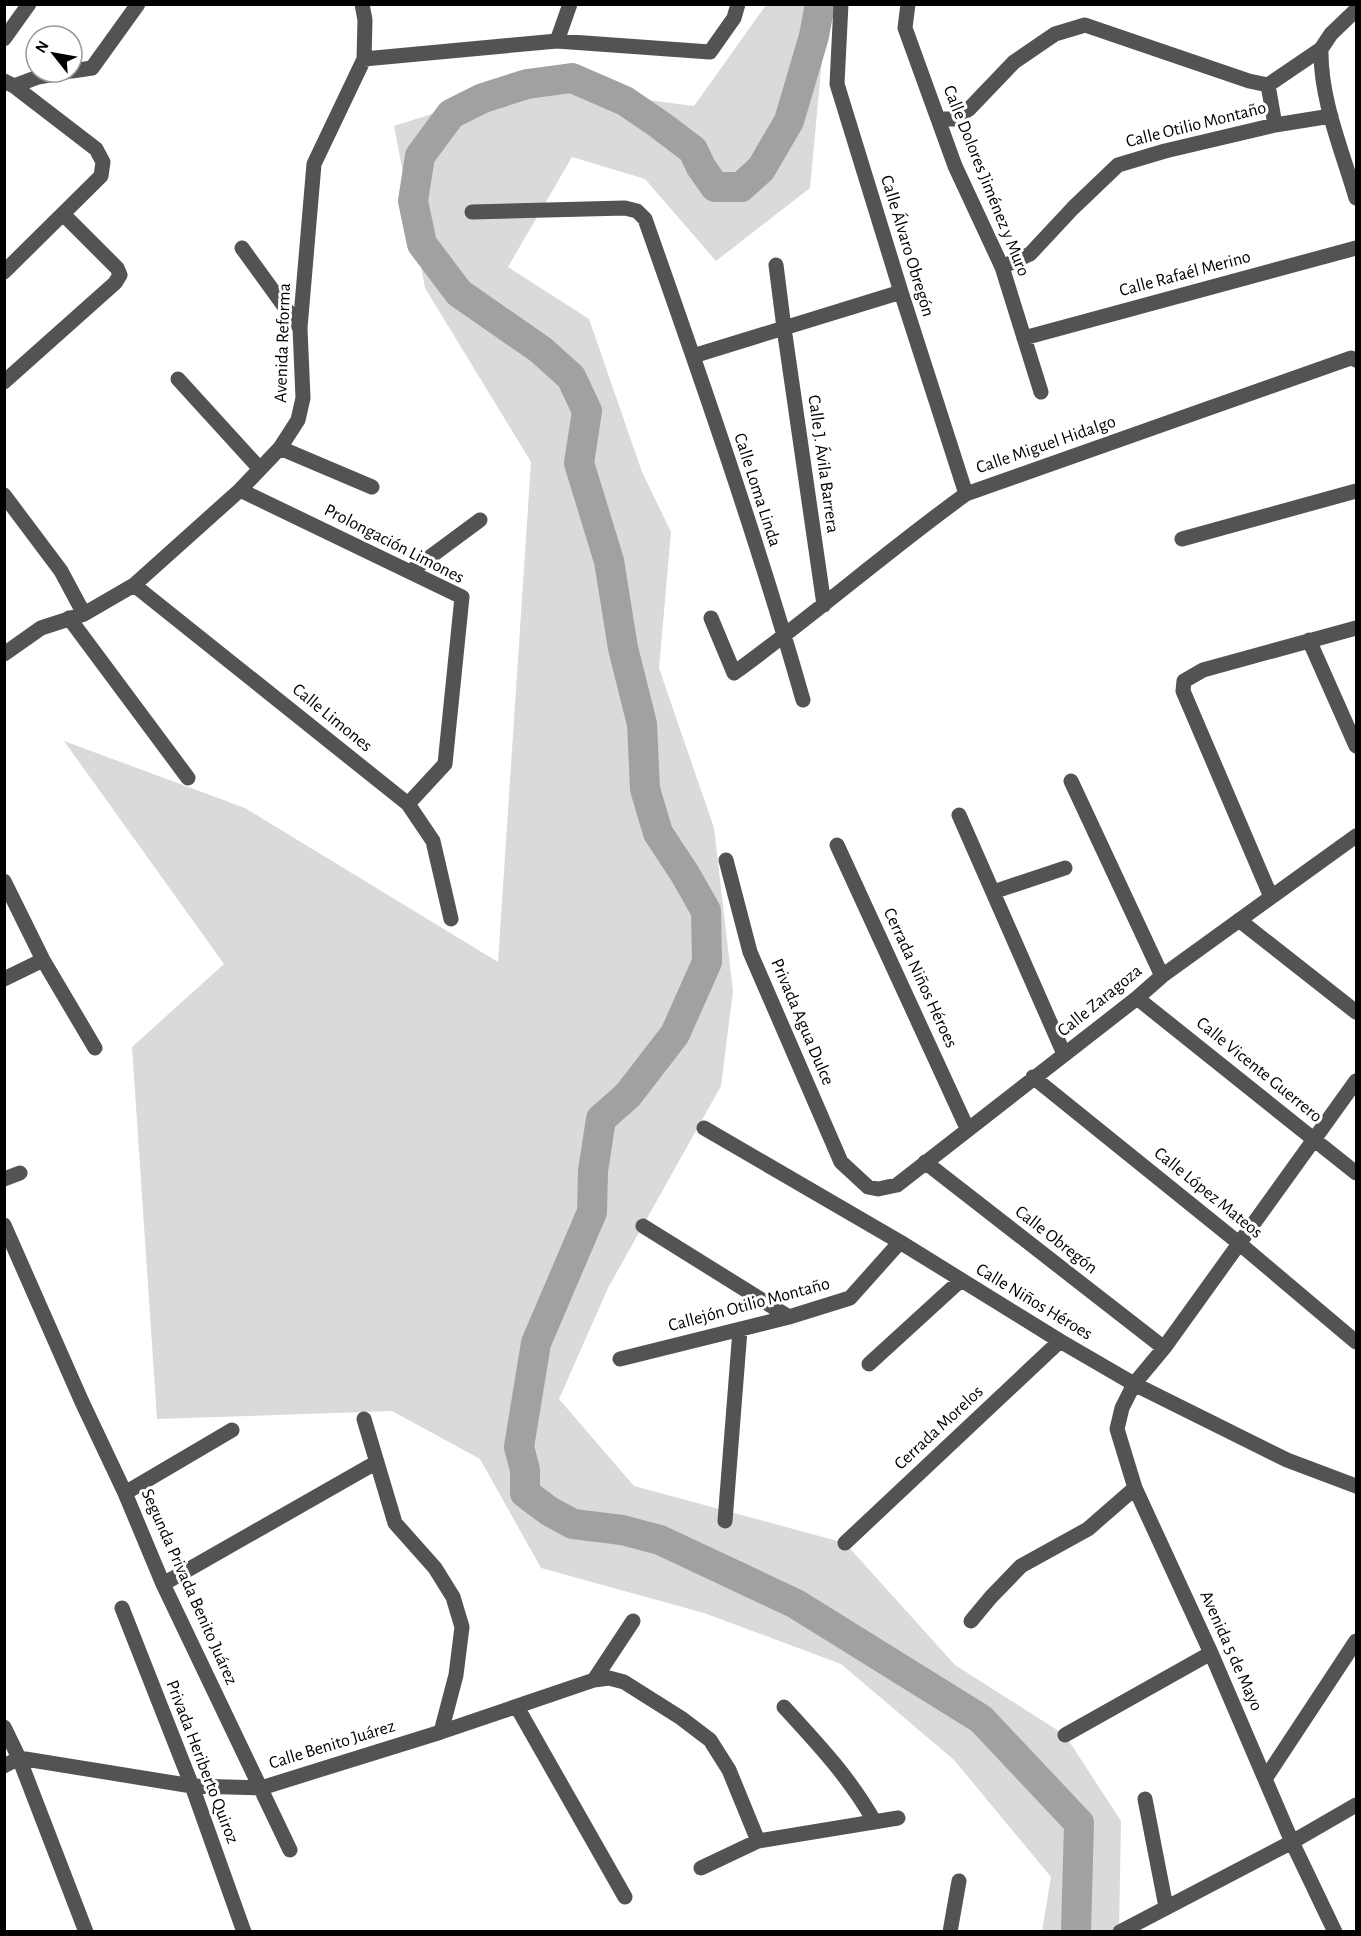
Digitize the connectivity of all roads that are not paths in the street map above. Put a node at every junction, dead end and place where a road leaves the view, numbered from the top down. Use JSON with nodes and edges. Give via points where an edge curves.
{"nodes":[{"id":1,"x":29,"y":4,"type":"edge"},
{"id":2,"x":138,"y":4,"type":"edge"},
{"id":3,"x":362,"y":4,"type":"edge"},
{"id":4,"x":570,"y":4,"type":"edge"},
{"id":5,"x":738,"y":4,"type":"edge"},
{"id":6,"x":840,"y":4,"type":"edge"},
{"id":7,"x":908,"y":4,"type":"edge"},
{"id":8,"x":1352,"y":9,"type":"edge"},
{"id":9,"x":4,"y":39,"type":"edge"},
{"id":10,"x":557,"y":40,"type":"junction"},
{"id":11,"x":1321,"y":49,"type":"junction"},
{"id":12,"x":364,"y":59,"type":"junction"},
{"id":13,"x":84,"y":69,"type":"edge"},
{"id":14,"x":24,"y":80,"type":"edge"},
{"id":15,"x":9,"y":84,"type":"edge"},
{"id":16,"x":1268,"y":85,"type":"junction"},
{"id":17,"x":1331,"y":116,"type":"junction"},
{"id":18,"x":938,"y":119,"type":"junction"},
{"id":19,"x":1275,"y":125,"type":"junction"},
{"id":20,"x":1356,"y":198,"type":"edge"},
{"id":21,"x":472,"y":212,"type":"dead end"},
{"id":22,"x":63,"y":214,"type":"junction"},
{"id":23,"x":242,"y":248,"type":"dead end"},
{"id":24,"x":1356,"y":248,"type":"edge"},
{"id":25,"x":776,"y":265,"type":"dead end"},
{"id":26,"x":1002,"y":267,"type":"junction"},
{"id":27,"x":4,"y":272,"type":"edge"},
{"id":28,"x":901,"y":292,"type":"junction"},
{"id":29,"x":300,"y":328,"type":"junction"},
{"id":30,"x":784,"y":328,"type":"junction"},
{"id":31,"x":1024,"y":338,"type":"junction"},
{"id":32,"x":693,"y":356,"type":"junction"},
{"id":33,"x":1356,"y":360,"type":"edge"},
{"id":34,"x":178,"y":379,"type":"dead end"},
{"id":35,"x":4,"y":382,"type":"edge"},
{"id":36,"x":1041,"y":392,"type":"dead end"},
{"id":37,"x":280,"y":448,"type":"junction"},
{"id":38,"x":260,"y":469,"type":"junction"},
{"id":39,"x":372,"y":487,"type":"dead end"},
{"id":40,"x":240,"y":490,"type":"junction"},
{"id":41,"x":1356,"y":491,"type":"edge"},
{"id":42,"x":966,"y":494,"type":"junction"},
{"id":43,"x":4,"y":495,"type":"edge"},
{"id":44,"x":480,"y":520,"type":"dead end"},
{"id":45,"x":1182,"y":539,"type":"dead end"},
{"id":46,"x":411,"y":571,"type":"junction"},
{"id":47,"x":134,"y":585,"type":"junction"},
{"id":48,"x":824,"y":605,"type":"junction"},
{"id":49,"x":76,"y":616,"type":"junction"},
{"id":50,"x":711,"y":618,"type":"dead end"},
{"id":51,"x":1356,"y":628,"type":"edge"},
{"id":52,"x":785,"y":636,"type":"junction"},
{"id":53,"x":1309,"y":640,"type":"junction"},
{"id":54,"x":4,"y":654,"type":"edge"},
{"id":55,"x":803,"y":700,"type":"dead end"},
{"id":56,"x":1356,"y":746,"type":"edge"},
{"id":57,"x":188,"y":778,"type":"dead end"},
{"id":58,"x":1071,"y":781,"type":"dead end"},
{"id":59,"x":408,"y":804,"type":"junction"},
{"id":60,"x":959,"y":815,"type":"dead end"},
{"id":61,"x":1355,"y":839,"type":"edge"},
{"id":62,"x":837,"y":845,"type":"dead end"},
{"id":63,"x":726,"y":860,"type":"dead end"},
{"id":64,"x":1065,"y":868,"type":"dead end"},
{"id":65,"x":4,"y":881,"type":"edge"},
{"id":66,"x":993,"y":892,"type":"junction"},
{"id":67,"x":1270,"y":897,"type":"junction"},
{"id":68,"x":451,"y":919,"type":"dead end"},
{"id":69,"x":1239,"y":920,"type":"junction"},
{"id":70,"x":43,"y":960,"type":"junction"},
{"id":71,"x":1162,"y":976,"type":"junction"},
{"id":72,"x":4,"y":979,"type":"edge"},
{"id":73,"x":1137,"y":998,"type":"junction"},
{"id":74,"x":1356,"y":1012,"type":"edge"},
{"id":75,"x":95,"y":1048,"type":"dead end"},
{"id":76,"x":1064,"y":1054,"type":"junction"},
{"id":77,"x":1033,"y":1077,"type":"junction"},
{"id":78,"x":1356,"y":1081,"type":"edge"},
{"id":79,"x":704,"y":1128,"type":"dead end"},
{"id":80,"x":967,"y":1128,"type":"junction"},
{"id":81,"x":1315,"y":1140,"type":"junction"},
{"id":82,"x":925,"y":1162,"type":"junction"},
{"id":83,"x":20,"y":1173,"type":"dead end"},
{"id":84,"x":1356,"y":1173,"type":"edge"},
{"id":85,"x":4,"y":1179,"type":"edge"},
{"id":86,"x":868,"y":1187,"type":"joint"},
{"id":87,"x":4,"y":1225,"type":"edge"},
{"id":88,"x":643,"y":1226,"type":"dead end"},
{"id":89,"x":900,"y":1242,"type":"junction"},
{"id":90,"x":1240,"y":1244,"type":"junction"},
{"id":91,"x":961,"y":1280,"type":"junction"},
{"id":92,"x":789,"y":1317,"type":"junction"},
{"id":93,"x":740,"y":1330,"type":"junction"},
{"id":94,"x":1060,"y":1341,"type":"junction"},
{"id":95,"x":1356,"y":1342,"type":"edge"},
{"id":96,"x":1159,"y":1353,"type":"junction"},
{"id":97,"x":620,"y":1359,"type":"dead end"},
{"id":98,"x":869,"y":1364,"type":"dead end"},
{"id":99,"x":1138,"y":1379,"type":"junction"},
{"id":100,"x":364,"y":1419,"type":"dead end"},
{"id":101,"x":232,"y":1430,"type":"dead end"},
{"id":102,"x":376,"y":1462,"type":"junction"},
{"id":103,"x":1356,"y":1486,"type":"edge"},
{"id":104,"x":1135,"y":1488,"type":"junction"},
{"id":105,"x":125,"y":1492,"type":"junction"},
{"id":106,"x":726,"y":1521,"type":"dead end"},
{"id":107,"x":845,"y":1543,"type":"dead end"},
{"id":108,"x":163,"y":1584,"type":"junction"},
{"id":109,"x":122,"y":1608,"type":"dead end"},
{"id":110,"x":633,"y":1621,"type":"dead end"},
{"id":111,"x":971,"y":1621,"type":"dead end"},
{"id":112,"x":1356,"y":1641,"type":"edge"},
{"id":113,"x":1211,"y":1653,"type":"junction"},
{"id":114,"x":594,"y":1680,"type":"junction"},
{"id":115,"x":517,"y":1707,"type":"junction"},
{"id":116,"x":784,"y":1707,"type":"dead end"},
{"id":117,"x":4,"y":1727,"type":"edge"},
{"id":118,"x":441,"y":1732,"type":"junction"},
{"id":119,"x":1065,"y":1735,"type":"dead end"},
{"id":120,"x":19,"y":1758,"type":"junction"},
{"id":121,"x":4,"y":1766,"type":"edge"},
{"id":122,"x":1265,"y":1779,"type":"junction"},
{"id":123,"x":192,"y":1786,"type":"junction"},
{"id":124,"x":261,"y":1788,"type":"junction"},
{"id":125,"x":1145,"y":1799,"type":"dead end"},
{"id":126,"x":1356,"y":1804,"type":"edge"},
{"id":127,"x":898,"y":1818,"type":"dead end"},
{"id":128,"x":874,"y":1821,"type":"junction"},
{"id":129,"x":758,"y":1841,"type":"junction"},
{"id":130,"x":1292,"y":1842,"type":"junction"},
{"id":131,"x":290,"y":1850,"type":"dead end"},
{"id":132,"x":701,"y":1868,"type":"dead end"},
{"id":133,"x":958,"y":1881,"type":"dead end"},
{"id":134,"x":625,"y":1897,"type":"dead end"},
{"id":135,"x":1166,"y":1907,"type":"junction"},
{"id":136,"x":86,"y":1932,"type":"edge"},
{"id":137,"x":244,"y":1932,"type":"edge"},
{"id":138,"x":950,"y":1932,"type":"edge"},
{"id":139,"x":1119,"y":1932,"type":"edge"},
{"id":140,"x":1335,"y":1932,"type":"edge"}],
"edges":[{"from":1,"to":9,"type":"street"},
{"from":2,"to":13,"type":"street","via":[[92,68]]},
{"from":3,"to":12,"type":"street","name":"Avenida Reforma"},
{"from":4,"to":10,"type":"street"},
{"from":5,"to":10,"type":"street","via":[[734,18],[710,52]]},
{"from":6,"to":28,"type":"street","name":"Calle Álvaro Obregón","via":[[837,84]]},
{"from":7,"to":18,"type":"street","name":"Calle Dolores Jiménez y Muro","via":[[905,28]]},
{"from":8,"to":11,"type":"street"},
{"from":10,"to":12,"type":"street"},
{"from":11,"to":16,"type":"street"},
{"from":11,"to":17,"type":"street","via":[[1321,70]]},
{"from":12,"to":29,"type":"street","name":"Avenida Reforma","via":[[314,164]]},
{"from":14,"to":15,"type":"street"},
{"from":15,"to":22,"type":"street","via":[[96,149],[103,162],[101,176]]},
{"from":16,"to":18,"type":"street","via":[[1085,25],[1055,34],[1014,62],[969,109],[954,119]]},
{"from":16,"to":19,"type":"street"},
{"from":17,"to":19,"type":"street","name":"Calle Otilio Montaño"},
{"from":17,"to":20,"type":"street"},
{"from":18,"to":26,"type":"street","name":"Calle Dolores Jiménez y Muro","via":[[955,166]]},
{"from":19,"to":26,"type":"street","name":"Calle Otilio Montaño","via":[[1118,165],[1030,254]]},
{"from":21,"to":32,"type":"street","name":"Calle Loma Linda","via":[[625,208],[637,211],[645,219]]},
{"from":22,"to":27,"type":"street"},
{"from":22,"to":35,"type":"street","via":[[120,275]]},
{"from":23,"to":29,"type":"street"},
{"from":24,"to":31,"type":"street","name":"Calle Rafaél Merino"},
{"from":25,"to":30,"type":"street","name":"Calle J. Ávila Barrera"},
{"from":26,"to":31,"type":"street","name":"Calle Dolores Jiménez y Muro"},
{"from":28,"to":30,"type":"street"},
{"from":28,"to":42,"type":"street","name":"Calle Álvaro Obregón"},
{"from":29,"to":37,"type":"street","name":"Avenida Reforma","via":[[303,398],[298,420]]},
{"from":30,"to":32,"type":"street"},
{"from":30,"to":48,"type":"street","name":"Calle J. Ávila Barrera"},
{"from":31,"to":36,"type":"street","name":"Calle Dolores Jiménez y Muro"},
{"from":32,"to":52,"type":"street","name":"Calle Loma Linda"},
{"from":33,"to":42,"type":"street","name":"Calle Miguel Hidalgo","via":[[1351,358]]},
{"from":34,"to":38,"type":"street"},
{"from":37,"to":38,"type":"street","name":"Avenida Reforma"},
{"from":37,"to":39,"type":"street"},
{"from":38,"to":40,"type":"street","name":"Avenida Reforma"},
{"from":40,"to":46,"type":"street","name":"Prolongación Limones"},
{"from":40,"to":47,"type":"street","name":"Avenida Reforma"},
{"from":41,"to":45,"type":"street"},
{"from":42,"to":48,"type":"street","name":"Calle Miguel Hidalgo"},
{"from":43,"to":49,"type":"street","via":[[61,571]]},
{"from":44,"to":46,"type":"street"},
{"from":46,"to":59,"type":"street","name":"Prolongación Limones","via":[[462,597],[445,764]]},
{"from":47,"to":49,"type":"street","name":"Avenida Reforma"},
{"from":47,"to":59,"type":"street","name":"Calle Limones"},
{"from":48,"to":52,"type":"street","name":"Calle Miguel Hidalgo"},
{"from":49,"to":54,"type":"street","name":"Avenida Reforma","via":[[41,628]]},
{"from":49,"to":57,"type":"street"},
{"from":50,"to":52,"type":"street","name":"Calle Miguel Hidalgo","via":[[735,673]]},
{"from":51,"to":53,"type":"street"},
{"from":52,"to":55,"type":"street","name":"Calle Loma Linda"},
{"from":53,"to":56,"type":"street"},
{"from":53,"to":67,"type":"street","via":[[1203,669],[1185,681],[1183,691]]},
{"from":58,"to":71,"type":"street"},
{"from":59,"to":68,"type":"street","name":"Calle Limones","via":[[433,841]]},
{"from":60,"to":66,"type":"street"},
{"from":61,"to":67,"type":"street","name":"Calle Zaragoza"},
{"from":62,"to":80,"type":"street","name":"Cerrada Niños Héroes"},
{"from":63,"to":86,"type":"street","name":"Privada Agua Dulce","via":[[750,952],[827,1130],[841,1162]]},
{"from":64,"to":66,"type":"street"},
{"from":65,"to":70,"type":"street"},
{"from":66,"to":76,"type":"street"},
{"from":67,"to":69,"type":"street","name":"Calle Zaragoza"},
{"from":69,"to":71,"type":"street","name":"Calle Zaragoza"},
{"from":69,"to":74,"type":"street"},
{"from":70,"to":72,"type":"street"},
{"from":70,"to":75,"type":"street"},
{"from":71,"to":73,"type":"street","name":"Calle Zaragoza"},
{"from":73,"to":76,"type":"street","name":"Calle Zaragoza"},
{"from":73,"to":81,"type":"street","name":"Calle Vicente Guerrero"},
{"from":76,"to":77,"type":"street","name":"Calle Zaragoza"},
{"from":77,"to":80,"type":"street","name":"Calle Zaragoza"},
{"from":77,"to":90,"type":"street","name":"Calle López Mateos"},
{"from":78,"to":81,"type":"street","name":"Avenida 5 de Mayo"},
{"from":79,"to":89,"type":"street","name":"Calle Niños Héroes"},
{"from":80,"to":82,"type":"street","name":"Calle Zaragoza"},
{"from":81,"to":84,"type":"street","name":"Calle Vicente Guerrero"},
{"from":81,"to":90,"type":"street","name":"Avenida 5 de Mayo"},
{"from":82,"to":86,"type":"street","name":"Calle Zaragoza","via":[[897,1185]]},
{"from":82,"to":96,"type":"street","name":"Calle Obregón"},
{"from":83,"to":85,"type":"street"},
{"from":87,"to":105,"type":"street","name":"Segunda Privada Benito Juárez"},
{"from":88,"to":92,"type":"street"},
{"from":89,"to":91,"type":"street","name":"Calle Niños Héroes"},
{"from":89,"to":92,"type":"street","name":"Callejón Otilio Montaño","via":[[850,1298]]},
{"from":90,"to":95,"type":"street","name":"Calle López Mateos"},
{"from":90,"to":96,"type":"street","name":"Avenida 5 de Mayo"},
{"from":91,"to":94,"type":"street","name":"Calle Niños Héroes"},
{"from":91,"to":98,"type":"street"},
{"from":92,"to":93,"type":"street","name":"Callejón Otilio Montaño"},
{"from":93,"to":97,"type":"street","name":"Callejón Otilio Montaño"},
{"from":93,"to":106,"type":"street"},
{"from":94,"to":99,"type":"street","name":"Calle Niños Héroes"},
{"from":94,"to":107,"type":"street","name":"Cerrada Morelos"},
{"from":96,"to":99,"type":"street","name":"Avenida 5 de Mayo"},
{"from":99,"to":103,"type":"street","name":"Calle Niños Héroes","via":[[1287,1460]]},
{"from":99,"to":104,"type":"street","name":"Avenida 5 de Mayo","via":[[1122,1408],[1117,1429]]},
{"from":100,"to":102,"type":"street"},
{"from":101,"to":105,"type":"street"},
{"from":102,"to":108,"type":"street"},
{"from":102,"to":118,"type":"street","via":[[395,1523],[435,1568],[453,1597],[462,1628],[456,1675]]},
{"from":104,"to":111,"type":"street","via":[[1088,1529],[1021,1566]]},
{"from":104,"to":113,"type":"street","name":"Avenida 5 de Mayo"},
{"from":105,"to":108,"type":"street","name":"Segunda Privada Benito Juárez"},
{"from":108,"to":124,"type":"street","name":"Segunda Privada Benito Juárez"},
{"from":109,"to":123,"type":"street","name":"Privada Heriberto Quiroz"},
{"from":110,"to":114,"type":"street"},
{"from":112,"to":122,"type":"street"},
{"from":113,"to":119,"type":"street"},
{"from":113,"to":122,"type":"street","name":"Avenida 5 de Mayo"},
{"from":114,"to":115,"type":"street","name":"Calle Benito Juárez"},
{"from":114,"to":129,"type":"street","via":[[624,1682],[710,1740],[729,1770]]},
{"from":115,"to":118,"type":"street","name":"Calle Benito Juárez"},
{"from":115,"to":134,"type":"street"},
{"from":116,"to":128,"type":"street","via":[[847,1779]]},
{"from":117,"to":120,"type":"street"},
{"from":118,"to":124,"type":"street","name":"Calle Benito Juárez"},
{"from":120,"to":121,"type":"street"},
{"from":120,"to":123,"type":"street","name":"Calle Benito Juárez"},
{"from":120,"to":136,"type":"street"},
{"from":122,"to":130,"type":"street","name":"Avenida 5 de Mayo"},
{"from":123,"to":124,"type":"street","name":"Calle Benito Juárez"},
{"from":123,"to":137,"type":"street","name":"Privada Heriberto Quiroz"},
{"from":124,"to":131,"type":"street","name":"Segunda Privada Benito Juárez"},
{"from":125,"to":135,"type":"street"},
{"from":126,"to":130,"type":"street"},
{"from":127,"to":128,"type":"street"},
{"from":128,"to":129,"type":"street"},
{"from":129,"to":132,"type":"street"},
{"from":130,"to":135,"type":"street"},
{"from":130,"to":140,"type":"street","name":"Avenida 5 de Mayo"},
{"from":133,"to":138,"type":"street"},
{"from":135,"to":139,"type":"street"}]}
